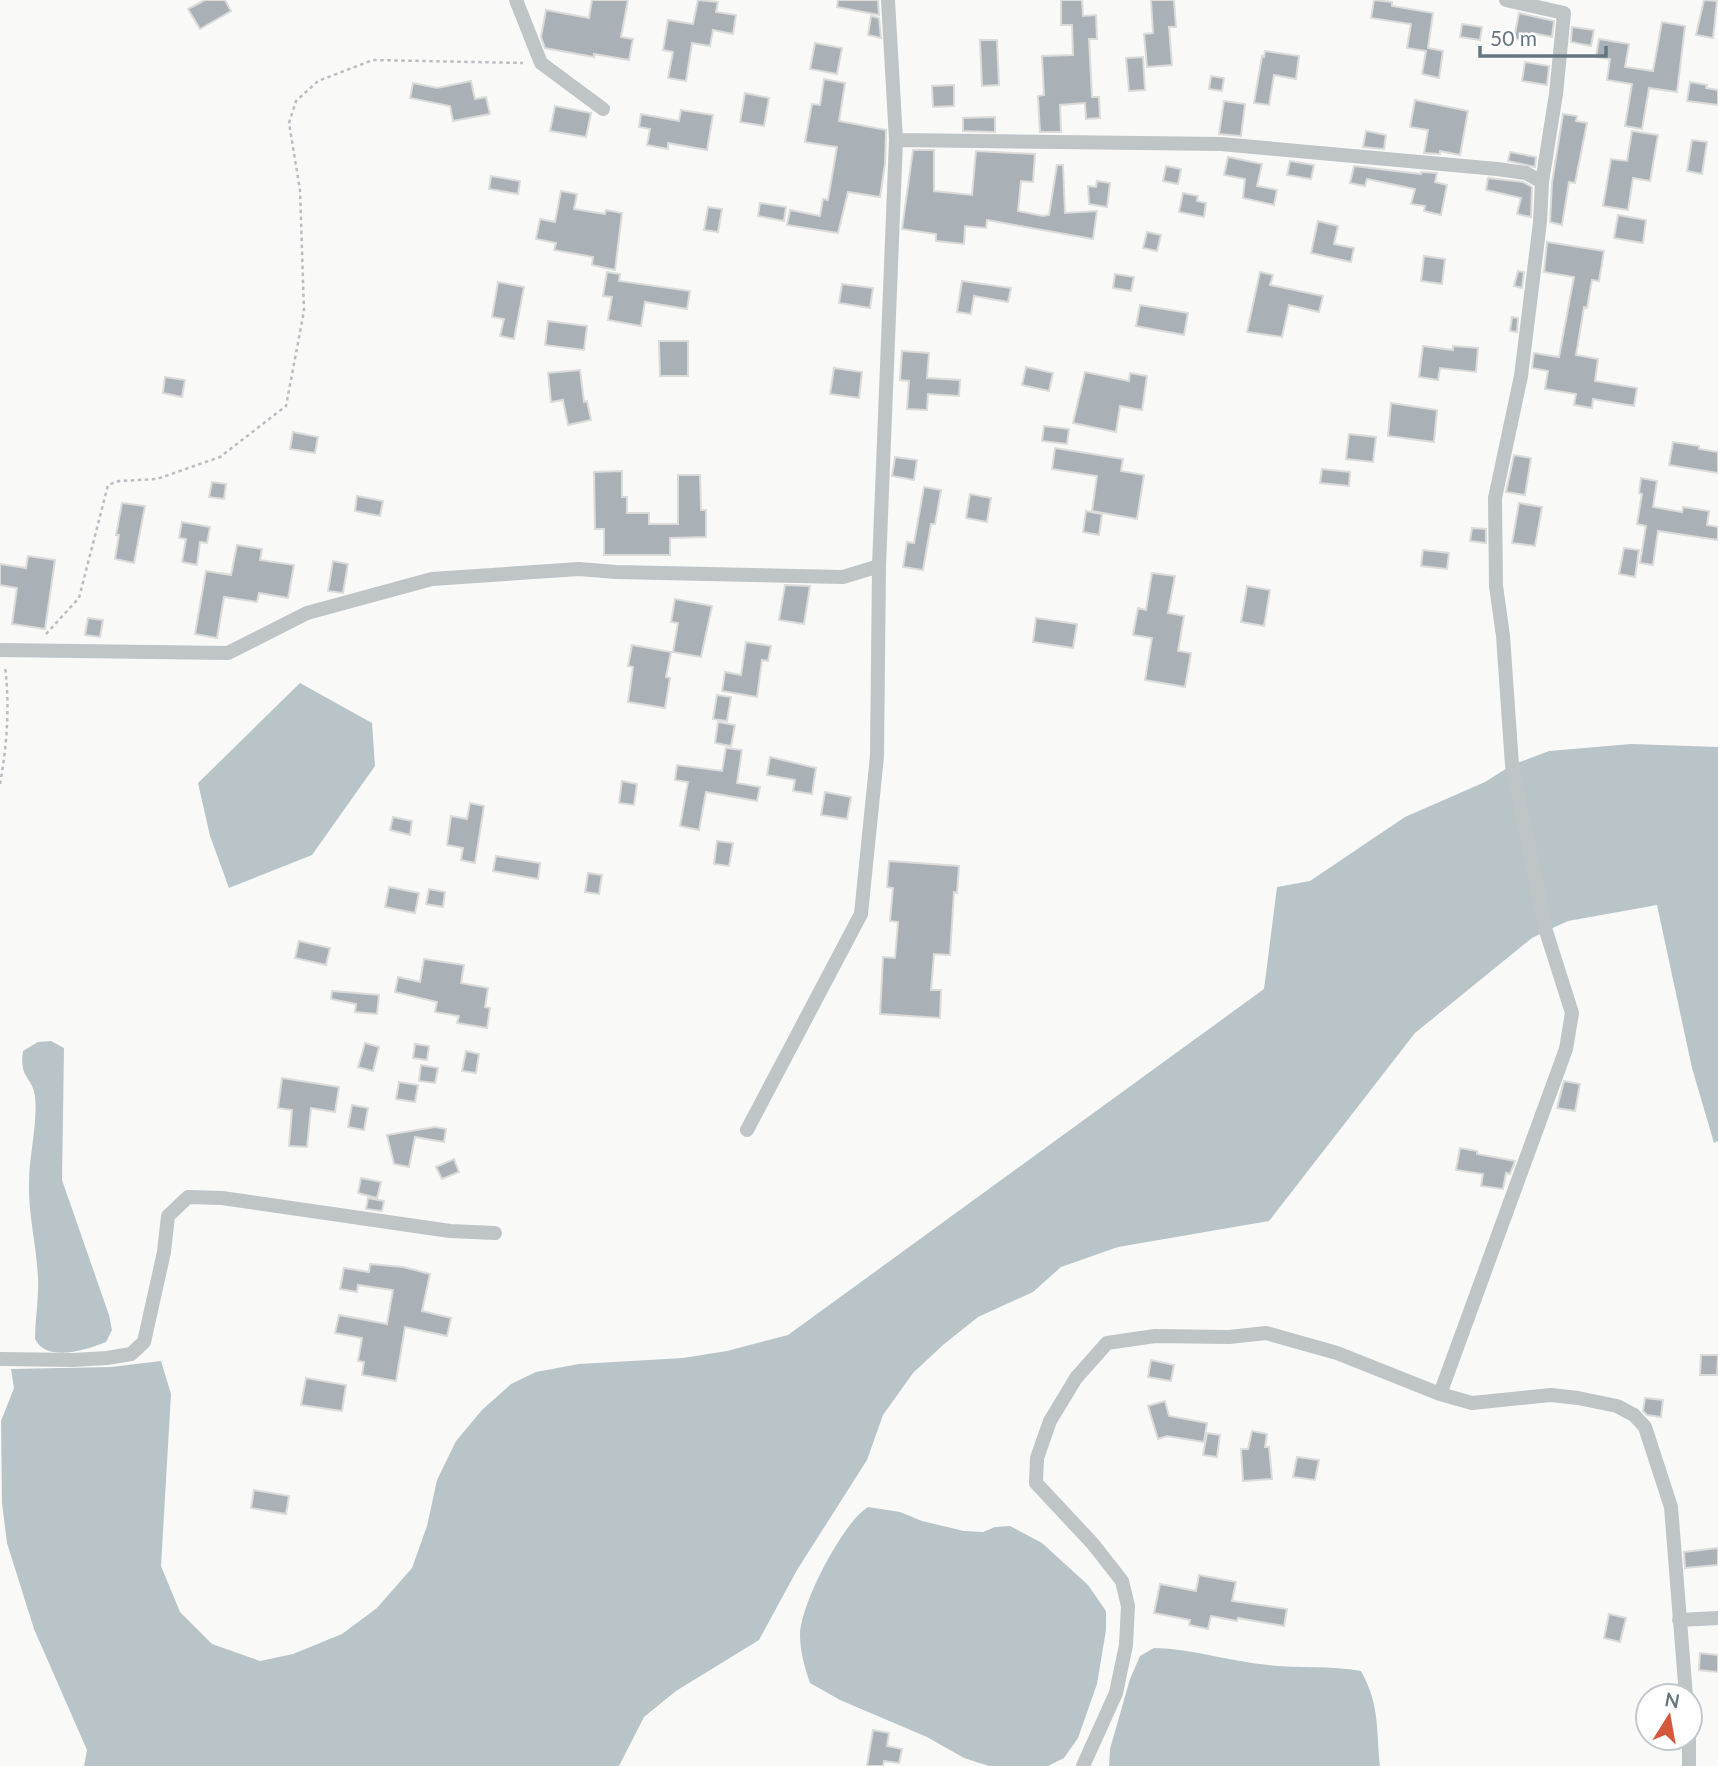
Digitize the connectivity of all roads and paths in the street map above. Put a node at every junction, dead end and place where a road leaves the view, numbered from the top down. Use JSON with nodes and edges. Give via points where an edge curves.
{"nodes":[{"id":1,"x":516,"y":0,"type":"edge"},
{"id":2,"x":888,"y":0,"type":"edge"},
{"id":3,"x":1506,"y":0,"type":"edge"},
{"id":4,"x":541,"y":63,"type":"junction"},
{"id":5,"x":603,"y":109,"type":"dead end"},
{"id":6,"x":896,"y":140,"type":"junction"},
{"id":7,"x":1542,"y":182,"type":"junction"},
{"id":8,"x":879,"y":566,"type":"junction"},
{"id":9,"x":42,"y":638,"type":"dead end"},
{"id":10,"x":1,"y":650,"type":"edge"},
{"id":11,"x":0,"y":784,"type":"edge"},
{"id":12,"x":747,"y":1130,"type":"dead end"},
{"id":13,"x":495,"y":1233,"type":"dead end"},
{"id":14,"x":0,"y":1359,"type":"edge"},
{"id":15,"x":1440,"y":1394,"type":"junction"},
{"id":16,"x":1718,"y":1618,"type":"edge"},
{"id":17,"x":1679,"y":1620,"type":"junction"},
{"id":18,"x":1685,"y":1682,"type":"edge"},
{"id":19,"x":1083,"y":1766,"type":"edge"}],
"edges":[{"from":1,"to":4,"type":"street"},
{"from":2,"to":6,"type":"street"},
{"from":3,"to":7,"type":"street","via":[[1563,13]]},
{"from":4,"to":5,"type":"street"},
{"from":4,"to":9,"type":"path","via":[[373,60],[318,81],[296,101],[289,123],[300,190],[304,311],[286,406],[220,457],[157,478],[108,485],[79,598]]},
{"from":6,"to":7,"type":"street","via":[[1221,144],[1497,169],[1526,173]]},
{"from":6,"to":8,"type":"street"},
{"from":7,"to":15,"type":"street","via":[[1521,376],[1495,498],[1496,586],[1513,765],[1535,882],[1572,1013],[1566,1049]]},
{"from":8,"to":10,"type":"street","via":[[843,577],[579,569],[432,579],[307,613],[228,653]]},
{"from":8,"to":12,"type":"street","via":[[877,756],[861,914]]},
{"from":10,"to":11,"type":"path","via":[[9,697]]},
{"from":13,"to":14,"type":"street","via":[[188,1197],[168,1216],[144,1342],[131,1354],[73,1360]]},
{"from":15,"to":17,"type":"street","via":[[1472,1403],[1551,1395],[1617,1406],[1634,1415],[1644,1427],[1671,1507]]},
{"from":15,"to":19,"type":"street","via":[[1337,1353],[1266,1333],[1155,1336],[1107,1343],[1076,1378],[1050,1421],[1037,1458],[1036,1483],[1122,1581],[1128,1606],[1116,1693]]},
{"from":16,"to":17,"type":"street"},
{"from":17,"to":18,"type":"street"}]}
